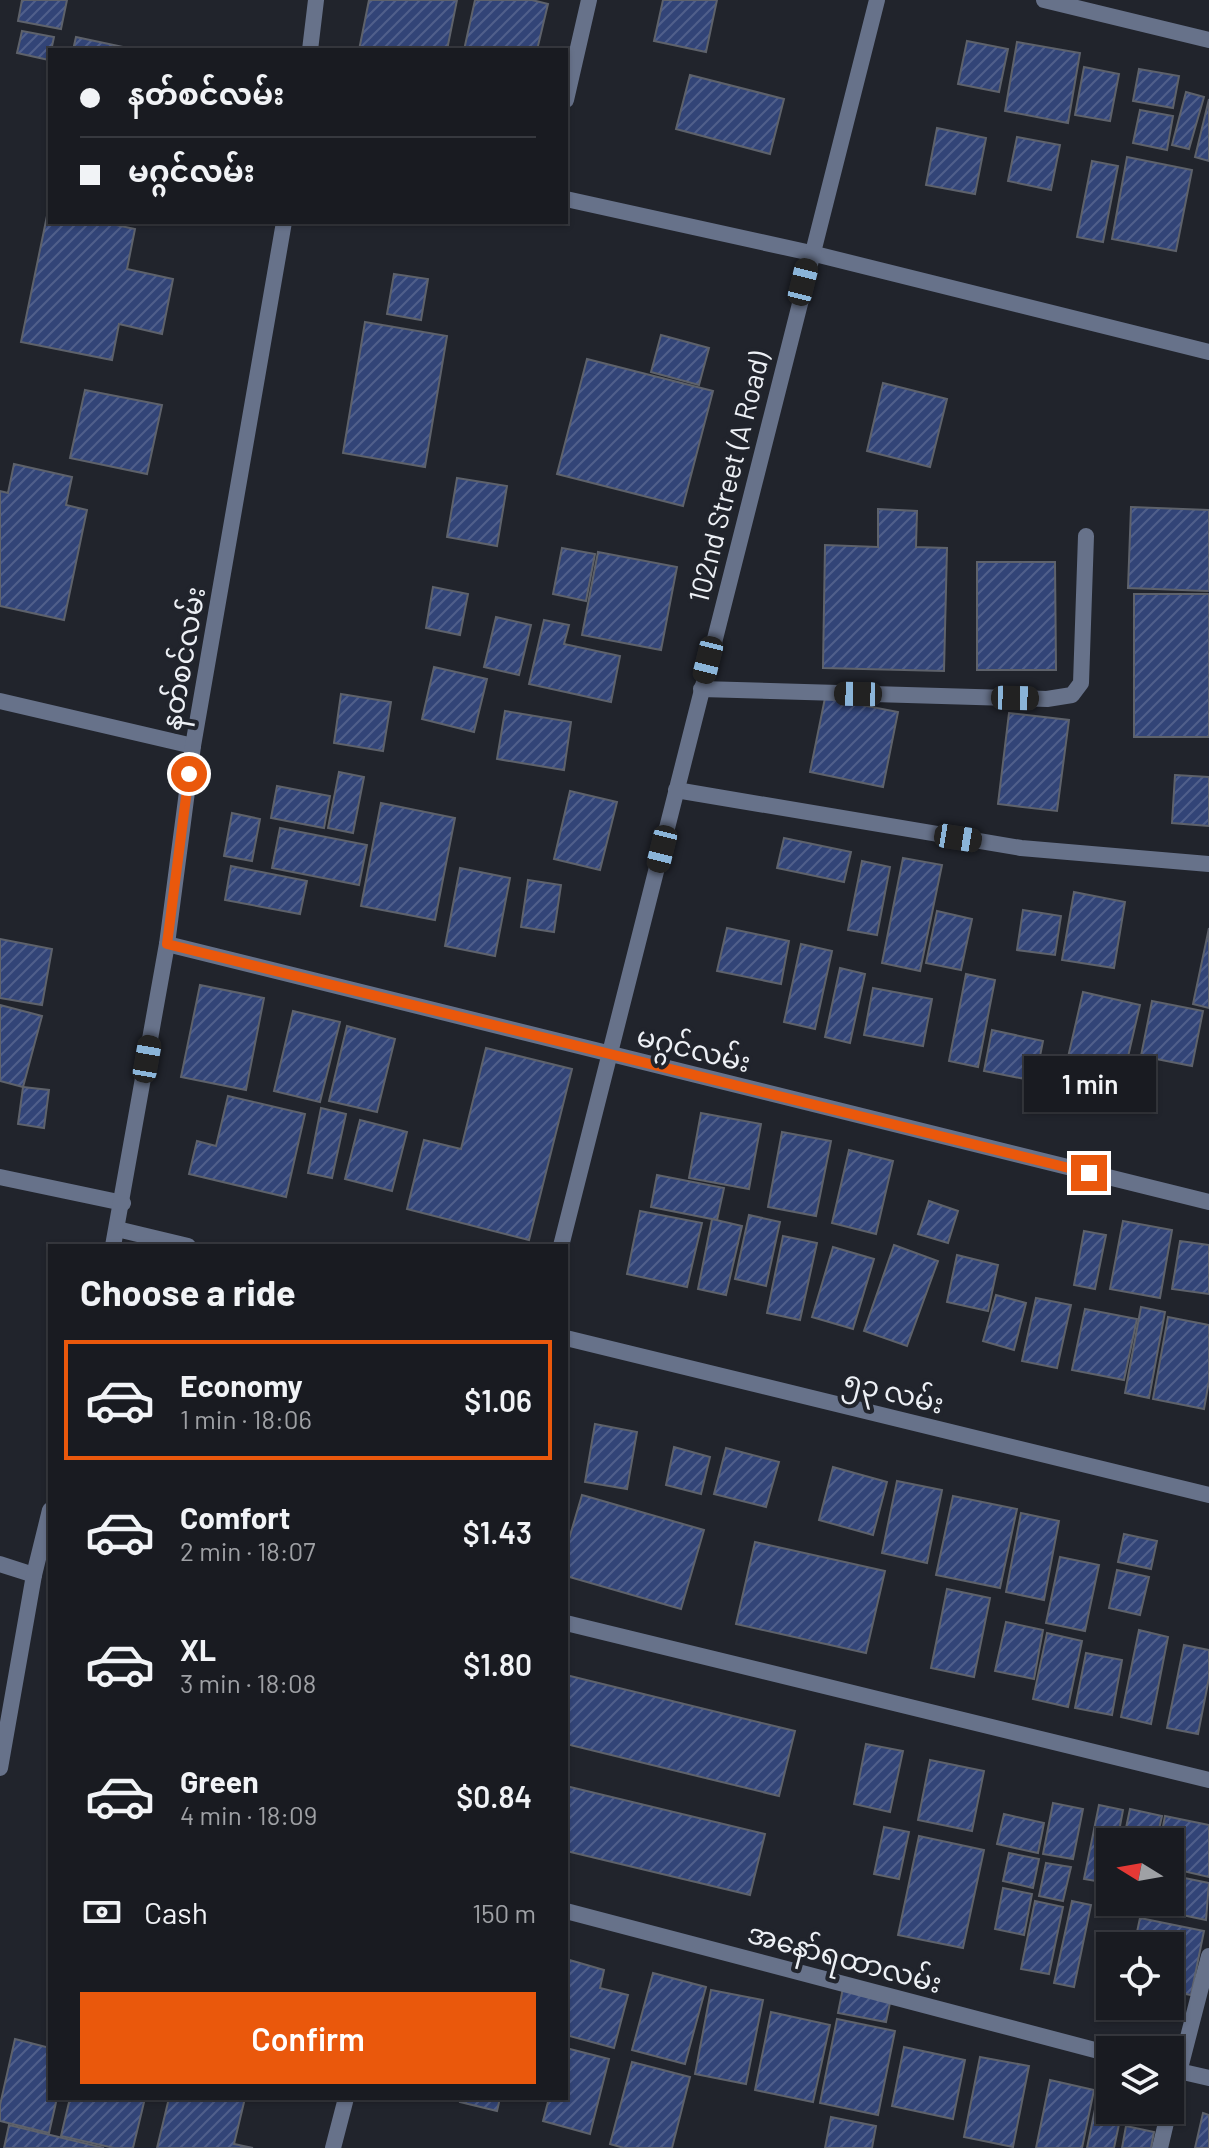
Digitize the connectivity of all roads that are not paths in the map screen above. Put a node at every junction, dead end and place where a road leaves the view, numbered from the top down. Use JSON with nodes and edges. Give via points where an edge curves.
{"nodes":[{"id":1,"x":316,"y":0,"type":"edge"},
{"id":2,"x":589,"y":0,"type":"edge"},
{"id":3,"x":877,"y":0,"type":"edge"},
{"id":4,"x":1044,"y":0,"type":"edge"},
{"id":5,"x":1209,"y":40,"type":"edge"},
{"id":6,"x":310,"y":48,"type":"edge"},
{"id":7,"x":568,"y":91,"type":"edge"},
{"id":8,"x":568,"y":199,"type":"edge"},
{"id":9,"x":284,"y":224,"type":"edge"},
{"id":10,"x":811,"y":253,"type":"junction"},
{"id":11,"x":1209,"y":352,"type":"edge"},
{"id":12,"x":1086,"y":536,"type":"dead end"},
{"id":13,"x":701,"y":689,"type":"junction"},
{"id":14,"x":0,"y":701,"type":"edge"},
{"id":15,"x":193,"y":746,"type":"junction"},
{"id":16,"x":676,"y":790,"type":"junction"},
{"id":17,"x":1209,"y":864,"type":"edge"},
{"id":18,"x":167,"y":944,"type":"junction"},
{"id":19,"x":610,"y":1054,"type":"junction"},
{"id":20,"x":0,"y":1177,"type":"edge"},
{"id":21,"x":1209,"y":1202,"type":"edge"},
{"id":22,"x":123,"y":1203,"type":"junction"},
{"id":23,"x":117,"y":1229,"type":"junction"},
{"id":24,"x":113,"y":1244,"type":"edge"},
{"id":25,"x":180,"y":1244,"type":"edge"},
{"id":26,"x":562,"y":1244,"type":"edge"},
{"id":27,"x":568,"y":1338,"type":"edge"},
{"id":28,"x":1209,"y":1495,"type":"edge"},
{"id":29,"x":48,"y":1518,"type":"edge"},
{"id":30,"x":0,"y":1564,"type":"edge"},
{"id":31,"x":34,"y":1575,"type":"junction"},
{"id":32,"x":568,"y":1623,"type":"edge"},
{"id":33,"x":0,"y":1768,"type":"edge"},
{"id":34,"x":1209,"y":1780,"type":"edge"},
{"id":35,"x":568,"y":1912,"type":"edge"},
{"id":36,"x":1209,"y":1956,"type":"edge"},
{"id":37,"x":1184,"y":2037,"type":"edge"},
{"id":38,"x":1096,"y":2050,"type":"edge"},
{"id":39,"x":1184,"y":2072,"type":"edge"},
{"id":40,"x":1209,"y":2078,"type":"edge"},
{"id":41,"x":346,"y":2100,"type":"edge"},
{"id":42,"x":1166,"y":2124,"type":"edge"},
{"id":43,"x":337,"y":2147,"type":"edge"},
{"id":44,"x":1160,"y":2148,"type":"edge"}],
"edges":[{"from":1,"to":6,"type":"street"},
{"from":2,"to":7,"type":"street"},
{"from":3,"to":10,"type":"street","name":"102nd Street (A Road)"},
{"from":4,"to":5,"type":"street"},
{"from":8,"to":10,"type":"street"},
{"from":9,"to":15,"type":"street","name":"နတ်စင်လမ်း"},
{"from":10,"to":11,"type":"street"},
{"from":10,"to":13,"type":"street","name":"102nd Street (A Road)"},
{"from":12,"to":13,"type":"street","via":[[1081,683],[1072,695],[1047,699]]},
{"from":13,"to":16,"type":"street","name":"102nd Street (A Road)"},
{"from":14,"to":15,"type":"street"},
{"from":15,"to":18,"type":"street","name":"နတ်စင်လမ်း"},
{"from":16,"to":17,"type":"street","via":[[1034,850]]},
{"from":16,"to":19,"type":"street","name":"102nd Street (A Road)"},
{"from":18,"to":19,"type":"street","name":"မဂ္ဂင်လမ်း"},
{"from":18,"to":22,"type":"street","name":"နတ်စင်လမ်း"},
{"from":19,"to":21,"type":"street","name":"မဂ္ဂင်လမ်း"},
{"from":19,"to":26,"type":"street","name":"102nd Street (A Road)"},
{"from":20,"to":22,"type":"street"},
{"from":22,"to":23,"type":"street","name":"နတ်စင်လမ်း"},
{"from":23,"to":24,"type":"street","name":"နတ်စင်လမ်း"},
{"from":23,"to":25,"type":"street"},
{"from":27,"to":28,"type":"street","name":"၅၃ လမ်း"},
{"from":29,"to":31,"type":"street"},
{"from":30,"to":31,"type":"street"},
{"from":31,"to":33,"type":"street"},
{"from":32,"to":34,"type":"street"},
{"from":35,"to":38,"type":"street","name":"အနော်ရထာလမ်း"},
{"from":36,"to":37,"type":"street"},
{"from":39,"to":40,"type":"street"},
{"from":41,"to":43,"type":"street"},
{"from":42,"to":44,"type":"street"}]}
